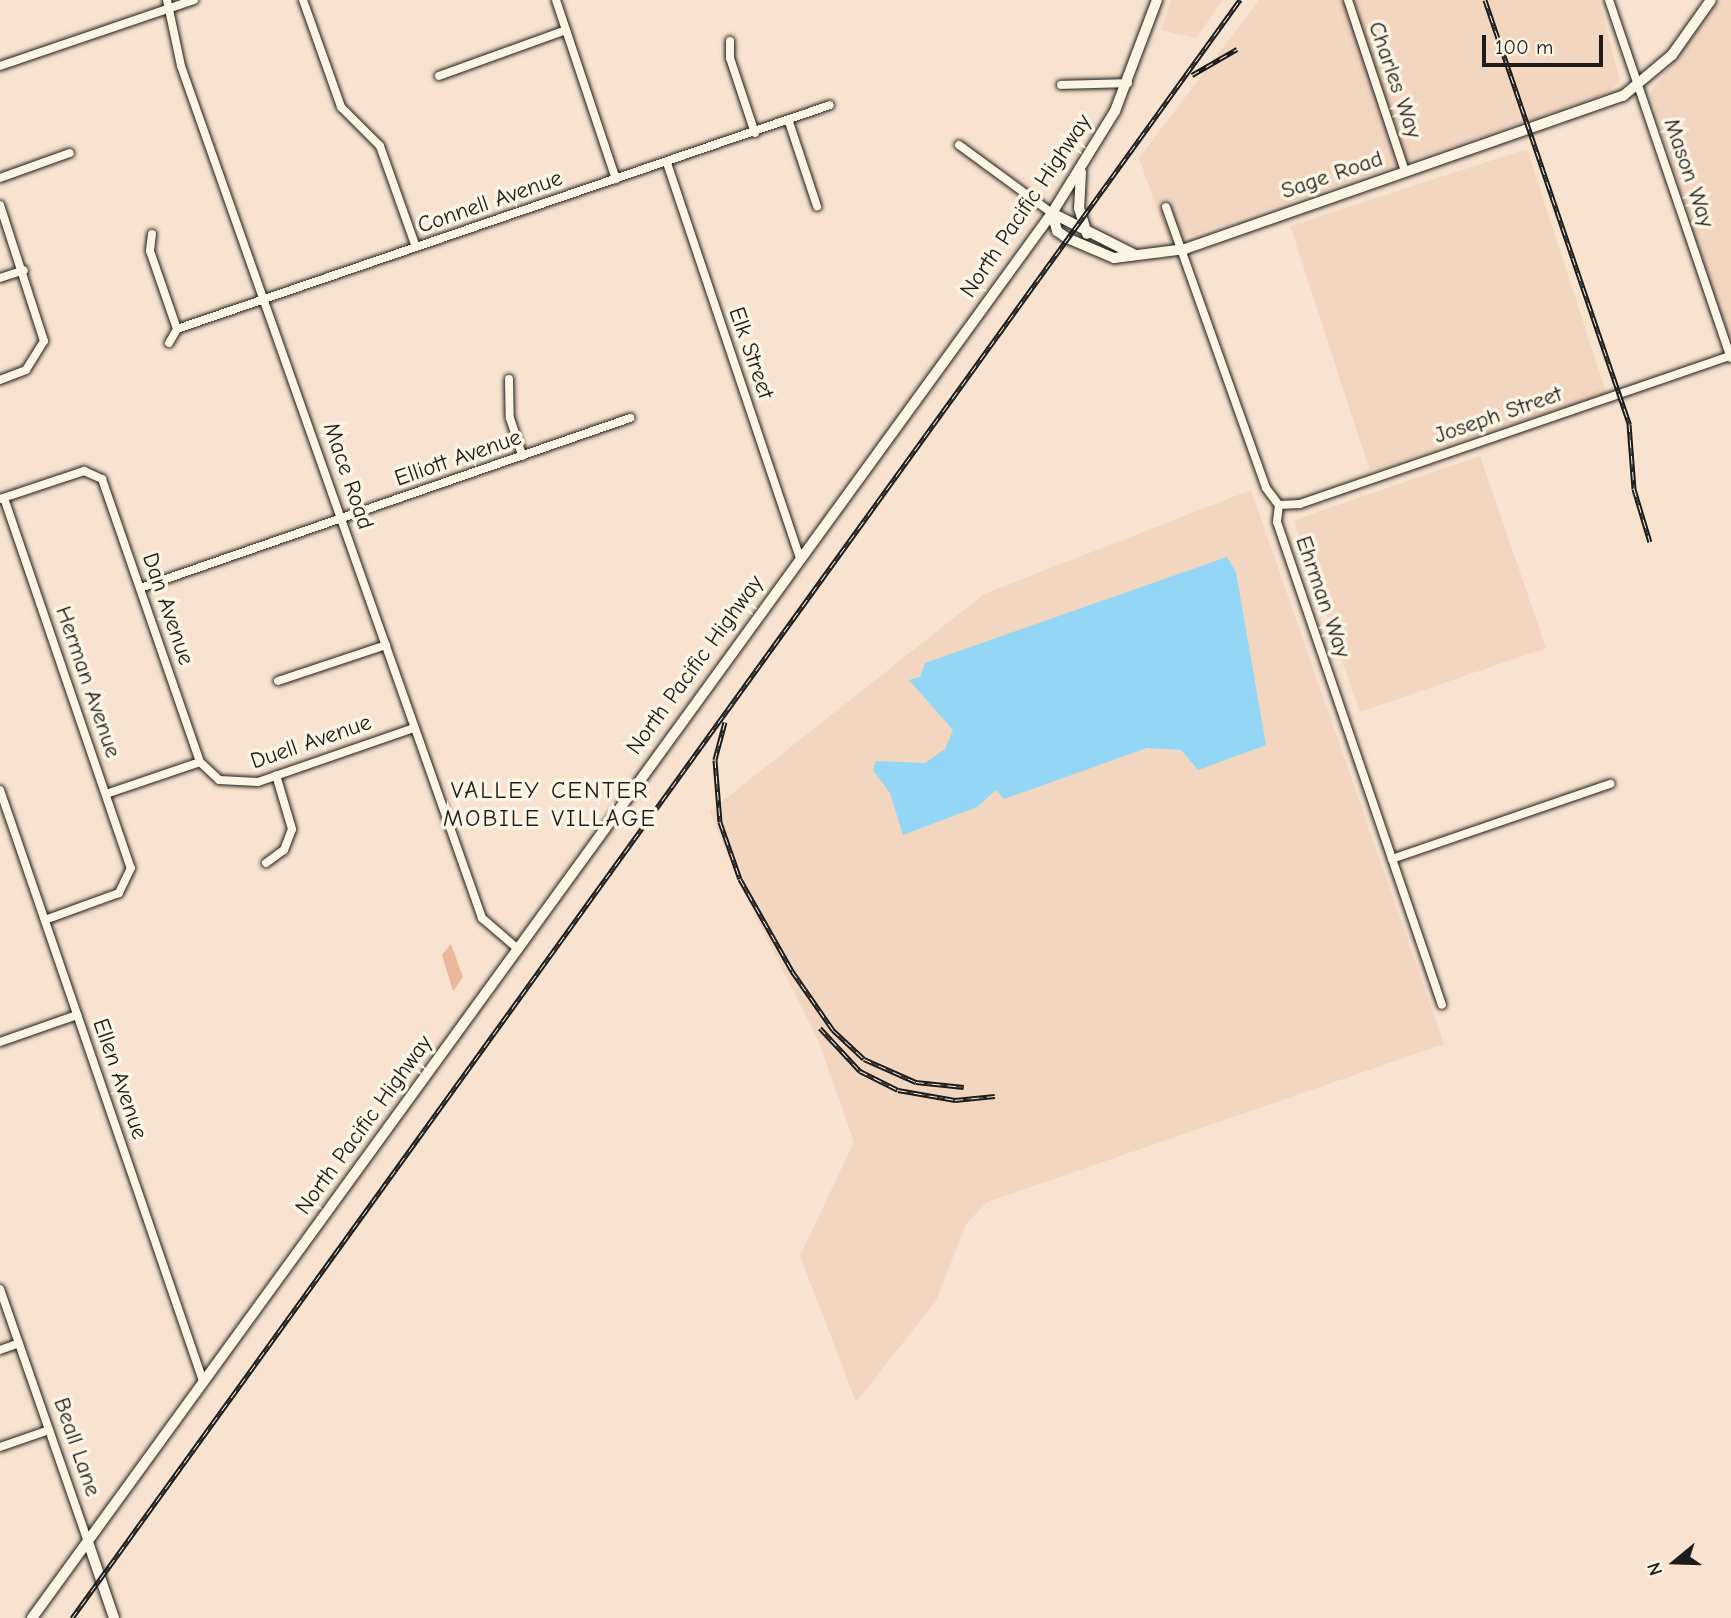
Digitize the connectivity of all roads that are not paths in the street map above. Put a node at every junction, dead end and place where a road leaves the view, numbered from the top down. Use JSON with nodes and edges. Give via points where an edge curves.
{"nodes":[{"id":1,"x":194,"y":0,"type":"edge"},
{"id":2,"x":303,"y":0,"type":"edge"},
{"id":3,"x":556,"y":0,"type":"edge"},
{"id":4,"x":1157,"y":0,"type":"edge"},
{"id":5,"x":1348,"y":0,"type":"edge"},
{"id":6,"x":1609,"y":0,"type":"edge"},
{"id":7,"x":1711,"y":0,"type":"edge"},
{"id":8,"x":167,"y":4,"type":"edge"},
{"id":9,"x":566,"y":30,"type":"junction"},
{"id":10,"x":730,"y":41,"type":"dead end"},
{"id":11,"x":0,"y":66,"type":"edge"},
{"id":12,"x":439,"y":76,"type":"dead end"},
{"id":13,"x":1128,"y":83,"type":"junction"},
{"id":14,"x":1061,"y":85,"type":"dead end"},
{"id":15,"x":1639,"y":87,"type":"junction"},
{"id":16,"x":830,"y":105,"type":"dead end"},
{"id":17,"x":789,"y":121,"type":"junction"},
{"id":18,"x":755,"y":133,"type":"junction"},
{"id":19,"x":959,"y":145,"type":"dead end"},
{"id":20,"x":69,"y":153,"type":"dead end"},
{"id":21,"x":667,"y":163,"type":"junction"},
{"id":22,"x":1083,"y":166,"type":"junction"},
{"id":23,"x":1405,"y":171,"type":"junction"},
{"id":24,"x":0,"y":178,"type":"edge"},
{"id":25,"x":616,"y":180,"type":"junction"},
{"id":26,"x":0,"y":205,"type":"edge"},
{"id":27,"x":817,"y":206,"type":"dead end"},
{"id":28,"x":1166,"y":207,"type":"dead end"},
{"id":29,"x":1052,"y":213,"type":"junction"},
{"id":30,"x":152,"y":234,"type":"dead end"},
{"id":31,"x":1087,"y":234,"type":"junction"},
{"id":32,"x":416,"y":247,"type":"junction"},
{"id":33,"x":1185,"y":249,"type":"junction"},
{"id":34,"x":1136,"y":255,"type":"junction"},
{"id":35,"x":23,"y":270,"type":"junction"},
{"id":36,"x":0,"y":278,"type":"edge"},
{"id":37,"x":266,"y":297,"type":"junction"},
{"id":38,"x":177,"y":329,"type":"junction"},
{"id":39,"x":169,"y":343,"type":"dead end"},
{"id":40,"x":1730,"y":357,"type":"edge"},
{"id":41,"x":509,"y":379,"type":"dead end"},
{"id":42,"x":0,"y":380,"type":"edge"},
{"id":43,"x":630,"y":418,"type":"dead end"},
{"id":44,"x":522,"y":456,"type":"junction"},
{"id":45,"x":2,"y":499,"type":"edge"},
{"id":46,"x":1279,"y":505,"type":"junction"},
{"id":47,"x":343,"y":518,"type":"junction"},
{"id":48,"x":799,"y":556,"type":"junction"},
{"id":49,"x":140,"y":588,"type":"junction"},
{"id":50,"x":386,"y":645,"type":"junction"},
{"id":51,"x":278,"y":681,"type":"dead end"},
{"id":52,"x":414,"y":728,"type":"junction"},
{"id":53,"x":200,"y":762,"type":"junction"},
{"id":54,"x":276,"y":775,"type":"junction"},
{"id":55,"x":1610,"y":784,"type":"dead end"},
{"id":56,"x":0,"y":790,"type":"edge"},
{"id":57,"x":106,"y":794,"type":"junction"},
{"id":58,"x":1392,"y":859,"type":"junction"},
{"id":59,"x":266,"y":863,"type":"dead end"},
{"id":60,"x":45,"y":920,"type":"junction"},
{"id":61,"x":518,"y":949,"type":"junction"},
{"id":62,"x":1441,"y":1005,"type":"dead end"},
{"id":63,"x":77,"y":1015,"type":"junction"},
{"id":64,"x":0,"y":1042,"type":"edge"},
{"id":65,"x":0,"y":1289,"type":"edge"},
{"id":66,"x":19,"y":1343,"type":"junction"},
{"id":67,"x":0,"y":1350,"type":"edge"},
{"id":68,"x":203,"y":1381,"type":"junction"},
{"id":69,"x":48,"y":1430,"type":"junction"},
{"id":70,"x":0,"y":1447,"type":"edge"},
{"id":71,"x":88,"y":1542,"type":"junction"},
{"id":72,"x":32,"y":1618,"type":"edge"},
{"id":73,"x":114,"y":1618,"type":"edge"}],
"edges":[{"from":1,"to":8,"type":"street"},
{"from":2,"to":32,"type":"street","via":[[341,107],[375,136]]},
{"from":3,"to":9,"type":"street"},
{"from":4,"to":13,"type":"main road","name":"North Pacific Highway"},
{"from":5,"to":23,"type":"street","name":"Charles Way"},
{"from":6,"to":15,"type":"street","name":"Mason Way"},
{"from":7,"to":15,"type":"main road","name":"Sage Road","via":[[1672,55]]},
{"from":8,"to":11,"type":"street"},
{"from":8,"to":37,"type":"street","name":"Mace Road","via":[[181,66]]},
{"from":9,"to":12,"type":"street"},
{"from":9,"to":25,"type":"street"},
{"from":10,"to":18,"type":"street","via":[[730,58]]},
{"from":13,"to":14,"type":"street"},
{"from":13,"to":22,"type":"main road","name":"North Pacific Highway"},
{"from":15,"to":23,"type":"main road","name":"Sage Road"},
{"from":15,"to":40,"type":"street","name":"Mason Way"},
{"from":16,"to":17,"type":"street","name":"Connell Avenue"},
{"from":17,"to":18,"type":"street","name":"Connell Avenue"},
{"from":17,"to":27,"type":"street"},
{"from":18,"to":21,"type":"street","name":"Connell Avenue"},
{"from":19,"to":29,"type":"street","name":"Sage Road"},
{"from":20,"to":24,"type":"street"},
{"from":21,"to":25,"type":"street","name":"Connell Avenue"},
{"from":21,"to":48,"type":"street","name":"Elk Street"},
{"from":22,"to":29,"type":"main road","name":"North Pacific Highway"},
{"from":22,"to":31,"type":"main road","via":[[1079,208]]},
{"from":23,"to":33,"type":"main road","name":"Sage Road"},
{"from":25,"to":32,"type":"street","name":"Connell Avenue"},
{"from":26,"to":35,"type":"street"},
{"from":28,"to":33,"type":"street","name":"Ehrman Way"},
{"from":29,"to":31,"type":"main road"},
{"from":29,"to":34,"type":"main road","name":"Sage Road","via":[[1058,231],[1067,238],[1114,258]]},
{"from":29,"to":48,"type":"main road","name":"North Pacific Highway"},
{"from":30,"to":38,"type":"street","via":[[150,251]]},
{"from":31,"to":34,"type":"main road"},
{"from":32,"to":37,"type":"street","name":"Connell Avenue"},
{"from":33,"to":34,"type":"main road","name":"Sage Road"},
{"from":33,"to":46,"type":"street","name":"Ehrman Way","via":[[1266,488]]},
{"from":35,"to":36,"type":"street"},
{"from":35,"to":42,"type":"street","via":[[44,330],[41,352],[26,370]]},
{"from":37,"to":38,"type":"street","name":"Connell Avenue"},
{"from":37,"to":47,"type":"street","name":"Mace Road"},
{"from":38,"to":39,"type":"street"},
{"from":40,"to":46,"type":"street","name":"Joseph Street","via":[[1300,504]]},
{"from":41,"to":44,"type":"street","via":[[510,418]]},
{"from":43,"to":44,"type":"street","name":"Elliott Avenue"},
{"from":44,"to":47,"type":"street","name":"Elliott Avenue"},
{"from":45,"to":49,"type":"street","name":"Dan Avenue","via":[[75,473],[94,472],[106,488]]},
{"from":45,"to":57,"type":"street","name":"Herman Avenue"},
{"from":46,"to":58,"type":"street","name":"Ehrman Way","via":[[1277,522]]},
{"from":47,"to":49,"type":"street","name":"Elliott Avenue"},
{"from":47,"to":50,"type":"street","name":"Mace Road"},
{"from":48,"to":61,"type":"main road","name":"North Pacific Highway"},
{"from":49,"to":53,"type":"street","name":"Dan Avenue"},
{"from":50,"to":51,"type":"street"},
{"from":50,"to":52,"type":"street","name":"Mace Road"},
{"from":52,"to":54,"type":"street","name":"Duell Avenue"},
{"from":52,"to":61,"type":"street","name":"Mace Road","via":[[482,918]]},
{"from":53,"to":54,"type":"street","name":"Duell Avenue","via":[[229,783]]},
{"from":53,"to":57,"type":"street"},
{"from":54,"to":59,"type":"street","via":[[292,829],[284,850]]},
{"from":55,"to":58,"type":"street"},
{"from":56,"to":60,"type":"street","name":"Ellen Avenue"},
{"from":57,"to":60,"type":"street","name":"Herman Avenue","via":[[131,868],[130,880],[111,898]]},
{"from":58,"to":62,"type":"street","name":"Ehrman Way"},
{"from":60,"to":63,"type":"street","name":"Ellen Avenue"},
{"from":61,"to":68,"type":"main road","name":"North Pacific Highway"},
{"from":63,"to":64,"type":"street"},
{"from":63,"to":68,"type":"street","name":"Ellen Avenue"},
{"from":65,"to":66,"type":"street","name":"Beall Lane"},
{"from":66,"to":67,"type":"street"},
{"from":66,"to":69,"type":"street","name":"Beall Lane"},
{"from":68,"to":71,"type":"main road","name":"North Pacific Highway"},
{"from":69,"to":70,"type":"street"},
{"from":69,"to":71,"type":"street","name":"Beall Lane"},
{"from":71,"to":72,"type":"main road","name":"North Pacific Highway"},
{"from":71,"to":73,"type":"main road","name":"Beall Lane"}]}
